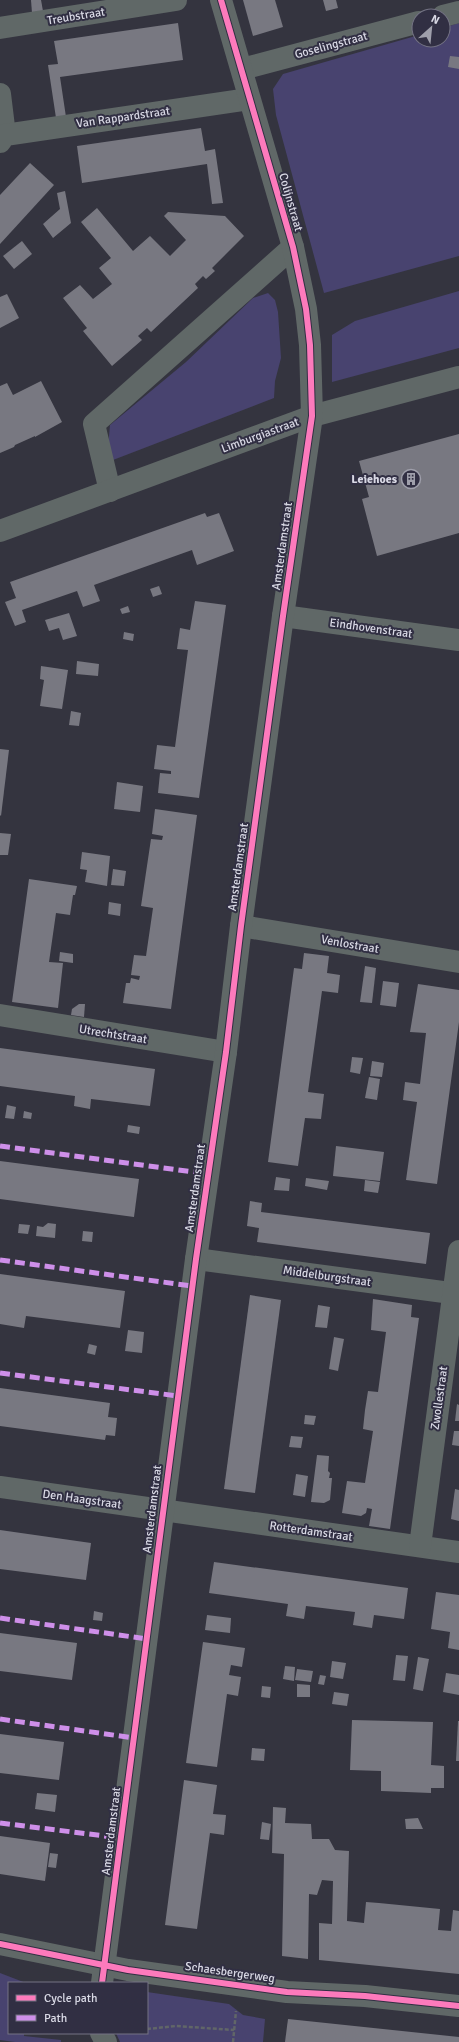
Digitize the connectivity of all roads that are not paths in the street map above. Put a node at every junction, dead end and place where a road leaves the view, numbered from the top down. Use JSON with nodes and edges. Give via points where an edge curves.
{"nodes":[{"id":1,"x":176,"y":0,"type":"edge"},
{"id":2,"x":221,"y":0,"type":"edge"},
{"id":3,"x":411,"y":24,"type":"edge"},
{"id":4,"x":0,"y":28,"type":"edge"},
{"id":5,"x":242,"y":69,"type":"junction"},
{"id":6,"x":0,"y":94,"type":"edge"},
{"id":7,"x":249,"y":99,"type":"junction"},
{"id":8,"x":3,"y":138,"type":"edge"},
{"id":9,"x":293,"y":247,"type":"junction"},
{"id":10,"x":459,"y":377,"type":"edge"},
{"id":11,"x":312,"y":416,"type":"junction"},
{"id":12,"x":110,"y":491,"type":"junction"},
{"id":13,"x":0,"y":531,"type":"edge"},
{"id":14,"x":283,"y":616,"type":"junction"},
{"id":15,"x":459,"y":640,"type":"edge"},
{"id":16,"x":241,"y":926,"type":"junction"},
{"id":17,"x":459,"y":962,"type":"edge"},
{"id":18,"x":0,"y":1015,"type":"edge"},
{"id":19,"x":226,"y":1052,"type":"junction"},
{"id":20,"x":459,"y":1251,"type":"edge"},
{"id":21,"x":196,"y":1259,"type":"junction"},
{"id":22,"x":456,"y":1294,"type":"edge"},
{"id":23,"x":0,"y":1487,"type":"edge"},
{"id":24,"x":163,"y":1510,"type":"junction"},
{"id":25,"x":420,"y":1546,"type":"junction"},
{"id":26,"x":459,"y":1552,"type":"edge"},
{"id":27,"x":0,"y":1944,"type":"edge"},
{"id":28,"x":103,"y":1974,"type":"edge"},
{"id":29,"x":459,"y":2006,"type":"edge"}],
"edges":[{"from":1,"to":4,"type":"street","name":"Treubstraat"},
{"from":2,"to":5,"type":"street","name":"Colijnstraat"},
{"from":3,"to":5,"type":"street","name":"Goselingstraat"},
{"from":5,"to":7,"type":"street","name":"Colijnstraat"},
{"from":6,"to":8,"type":"street"},
{"from":7,"to":8,"type":"street","name":"Van Rappardstraat"},
{"from":7,"to":9,"type":"street","name":"Colijnstraat"},
{"from":9,"to":11,"type":"street","name":"Colijnstraat","via":[[306,309]]},
{"from":9,"to":12,"type":"street","via":[[94,424]]},
{"from":10,"to":11,"type":"street","name":"Limburgiastraat"},
{"from":11,"to":12,"type":"street","name":"Limburgiastraat"},
{"from":11,"to":14,"type":"street","name":"Amsterdamstraat"},
{"from":12,"to":13,"type":"street","name":"Limburgiastraat"},
{"from":14,"to":15,"type":"street","name":"Eindhovenstraat"},
{"from":14,"to":16,"type":"street","name":"Amsterdamstraat"},
{"from":16,"to":17,"type":"street","name":"Venlostraat"},
{"from":16,"to":19,"type":"street","name":"Amsterdamstraat"},
{"from":18,"to":19,"type":"street","name":"Utrechtstraat"},
{"from":19,"to":21,"type":"street","name":"Amsterdamstraat"},
{"from":20,"to":22,"type":"street","name":"Zwollestraat"},
{"from":21,"to":22,"type":"street","name":"Middelburgstraat"},
{"from":21,"to":24,"type":"street","name":"Amsterdamstraat"},
{"from":22,"to":25,"type":"street","name":"Zwollestraat"},
{"from":23,"to":24,"type":"street","name":"Den Haagstraat"},
{"from":24,"to":25,"type":"street","name":"Rotterdamstraat"},
{"from":24,"to":28,"type":"street","name":"Amsterdamstraat"},
{"from":25,"to":26,"type":"street","name":"Rotterdamstraat"},
{"from":27,"to":28,"type":"street","name":"Schaesbergerweg"},
{"from":28,"to":29,"type":"street","name":"Schaesbergerweg","via":[[128,1970],[288,1992],[365,1996]]}]}
